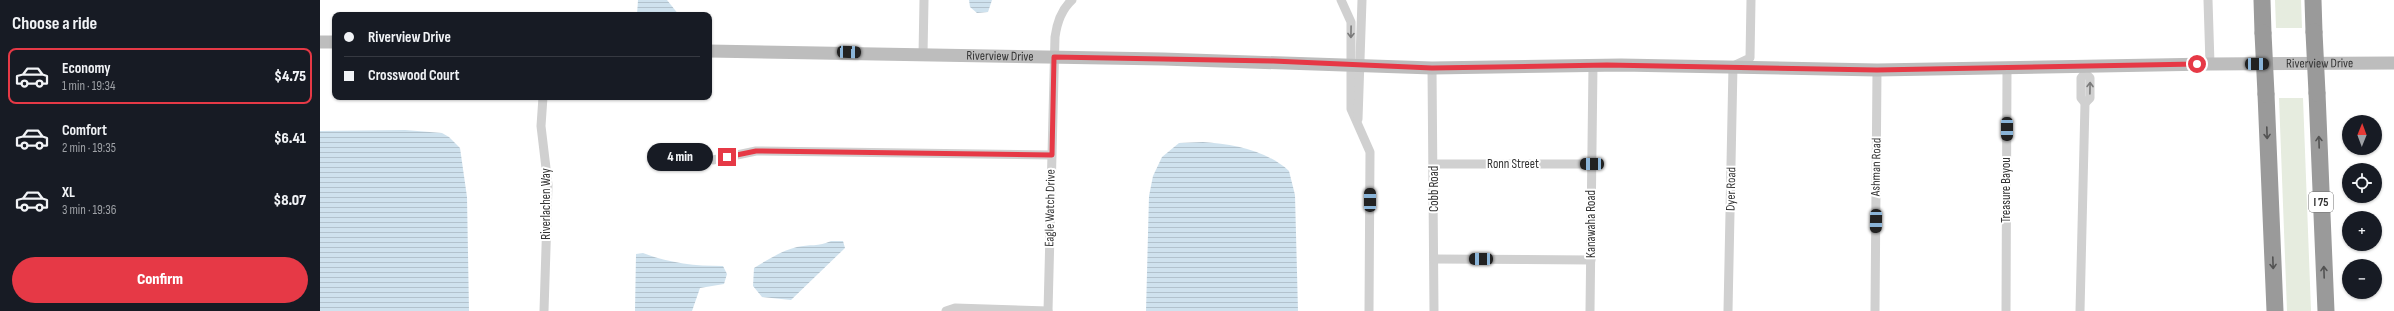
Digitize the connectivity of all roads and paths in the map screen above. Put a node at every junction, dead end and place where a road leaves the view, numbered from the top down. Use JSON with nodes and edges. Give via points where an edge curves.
{"nodes":[{"id":1,"x":924,"y":0,"type":"edge"},
{"id":2,"x":1072,"y":0,"type":"edge"},
{"id":3,"x":1341,"y":0,"type":"edge"},
{"id":4,"x":1362,"y":0,"type":"edge"},
{"id":5,"x":1751,"y":0,"type":"edge"},
{"id":6,"x":2208,"y":0,"type":"edge"},
{"id":7,"x":2262,"y":0,"type":"edge"},
{"id":8,"x":2313,"y":0,"type":"edge"},
{"id":9,"x":320,"y":42,"type":"edge"},
{"id":10,"x":332,"y":42,"type":"edge"},
{"id":11,"x":712,"y":51,"type":"edge"},
{"id":12,"x":923,"y":55,"type":"junction"},
{"id":13,"x":1054,"y":57,"type":"junction"},
{"id":14,"x":2394,"y":63,"type":"edge"},
{"id":15,"x":2210,"y":64,"type":"junction"},
{"id":16,"x":1593,"y":65,"type":"junction"},
{"id":17,"x":1355,"y":66,"type":"junction"},
{"id":18,"x":1733,"y":66,"type":"junction"},
{"id":19,"x":1432,"y":68,"type":"junction"},
{"id":20,"x":2007,"y":69,"type":"junction"},
{"id":21,"x":1877,"y":70,"type":"junction"},
{"id":22,"x":2086,"y":70,"type":"junction"},
{"id":23,"x":543,"y":100,"type":"edge"},
{"id":24,"x":1052,"y":155,"type":"junction"},
{"id":25,"x":713,"y":160,"type":"dead end"},
{"id":26,"x":1434,"y":164,"type":"junction"},
{"id":27,"x":1592,"y":164,"type":"junction"},
{"id":28,"x":1434,"y":259,"type":"junction"},
{"id":29,"x":1591,"y":260,"type":"junction"},
{"id":30,"x":544,"y":311,"type":"edge"},
{"id":31,"x":946,"y":311,"type":"edge"},
{"id":32,"x":1048,"y":311,"type":"edge"},
{"id":33,"x":1369,"y":311,"type":"edge"},
{"id":34,"x":1434,"y":311,"type":"edge"},
{"id":35,"x":1590,"y":311,"type":"edge"},
{"id":36,"x":1728,"y":311,"type":"edge"},
{"id":37,"x":1875,"y":311,"type":"edge"},
{"id":38,"x":2006,"y":311,"type":"edge"},
{"id":39,"x":2080,"y":311,"type":"edge"},
{"id":40,"x":2275,"y":311,"type":"edge"},
{"id":41,"x":2326,"y":311,"type":"edge"}],
"edges":[{"from":1,"to":12,"type":"street"},
{"from":2,"to":13,"type":"street","name":"Eagle Watch Drive","via":[[1057,22]]},
{"from":3,"to":17,"type":"street","one_way":true,"via":[[1351,22]]},
{"from":4,"to":17,"type":"street"},
{"from":5,"to":18,"type":"street","via":[[1750,58]]},
{"from":6,"to":15,"type":"street"},
{"from":7,"to":40,"type":"highway","one_way":true,"bridge":true},
{"from":41,"to":8,"type":"highway","number":"I 75","one_way":true,"bridge":true},
{"from":9,"to":10,"type":"street"},
{"from":11,"to":12,"type":"street","name":"Riverview Drive"},
{"from":12,"to":13,"type":"street","name":"Riverview Drive"},
{"from":13,"to":17,"type":"street","name":"Riverview Drive","via":[[1273,61]]},
{"from":13,"to":24,"type":"street","name":"Eagle Watch Drive"},
{"from":14,"to":15,"type":"street","name":"Riverview Drive"},
{"from":15,"to":22,"type":"street","name":"Riverview Drive"},
{"from":16,"to":18,"type":"street","name":"Riverview Drive"},
{"from":16,"to":19,"type":"street","name":"Riverview Drive"},
{"from":16,"to":27,"type":"street","name":"Kanawaha Road"},
{"from":17,"to":19,"type":"street","name":"Riverview Drive"},
{"from":17,"to":33,"type":"street","via":[[1358,120],[1370,152]]},
{"from":18,"to":21,"type":"street","name":"Riverview Drive"},
{"from":18,"to":36,"type":"street","name":"Dyer Road"},
{"from":19,"to":26,"type":"street","name":"Cobb Road"},
{"from":20,"to":21,"type":"street","name":"Riverview Drive"},
{"from":20,"to":22,"type":"street","name":"Riverview Drive"},
{"from":20,"to":38,"type":"street","name":"Treasure Bayou"},
{"from":21,"to":37,"type":"street","name":"Ashman Road"},
{"from":22,"to":39,"type":"street","via":[[2081,78],[2081,98],[2085,103]]},
{"from":23,"to":30,"type":"street","name":"Riverlachen Way","via":[[541,126],[548,185]]},
{"from":24,"to":25,"type":"street","via":[[756,151]]},
{"from":24,"to":32,"type":"street","name":"Eagle Watch Drive"},
{"from":26,"to":27,"type":"street","name":"Ronn Street"},
{"from":26,"to":28,"type":"street","name":"Cobb Road"},
{"from":27,"to":29,"type":"street","name":"Kanawaha Road"},
{"from":28,"to":29,"type":"street"},
{"from":28,"to":34,"type":"street","name":"Cobb Road"},
{"from":29,"to":35,"type":"street","name":"Kanawaha Road"},
{"from":31,"to":32,"type":"street","via":[[955,308]]}]}
